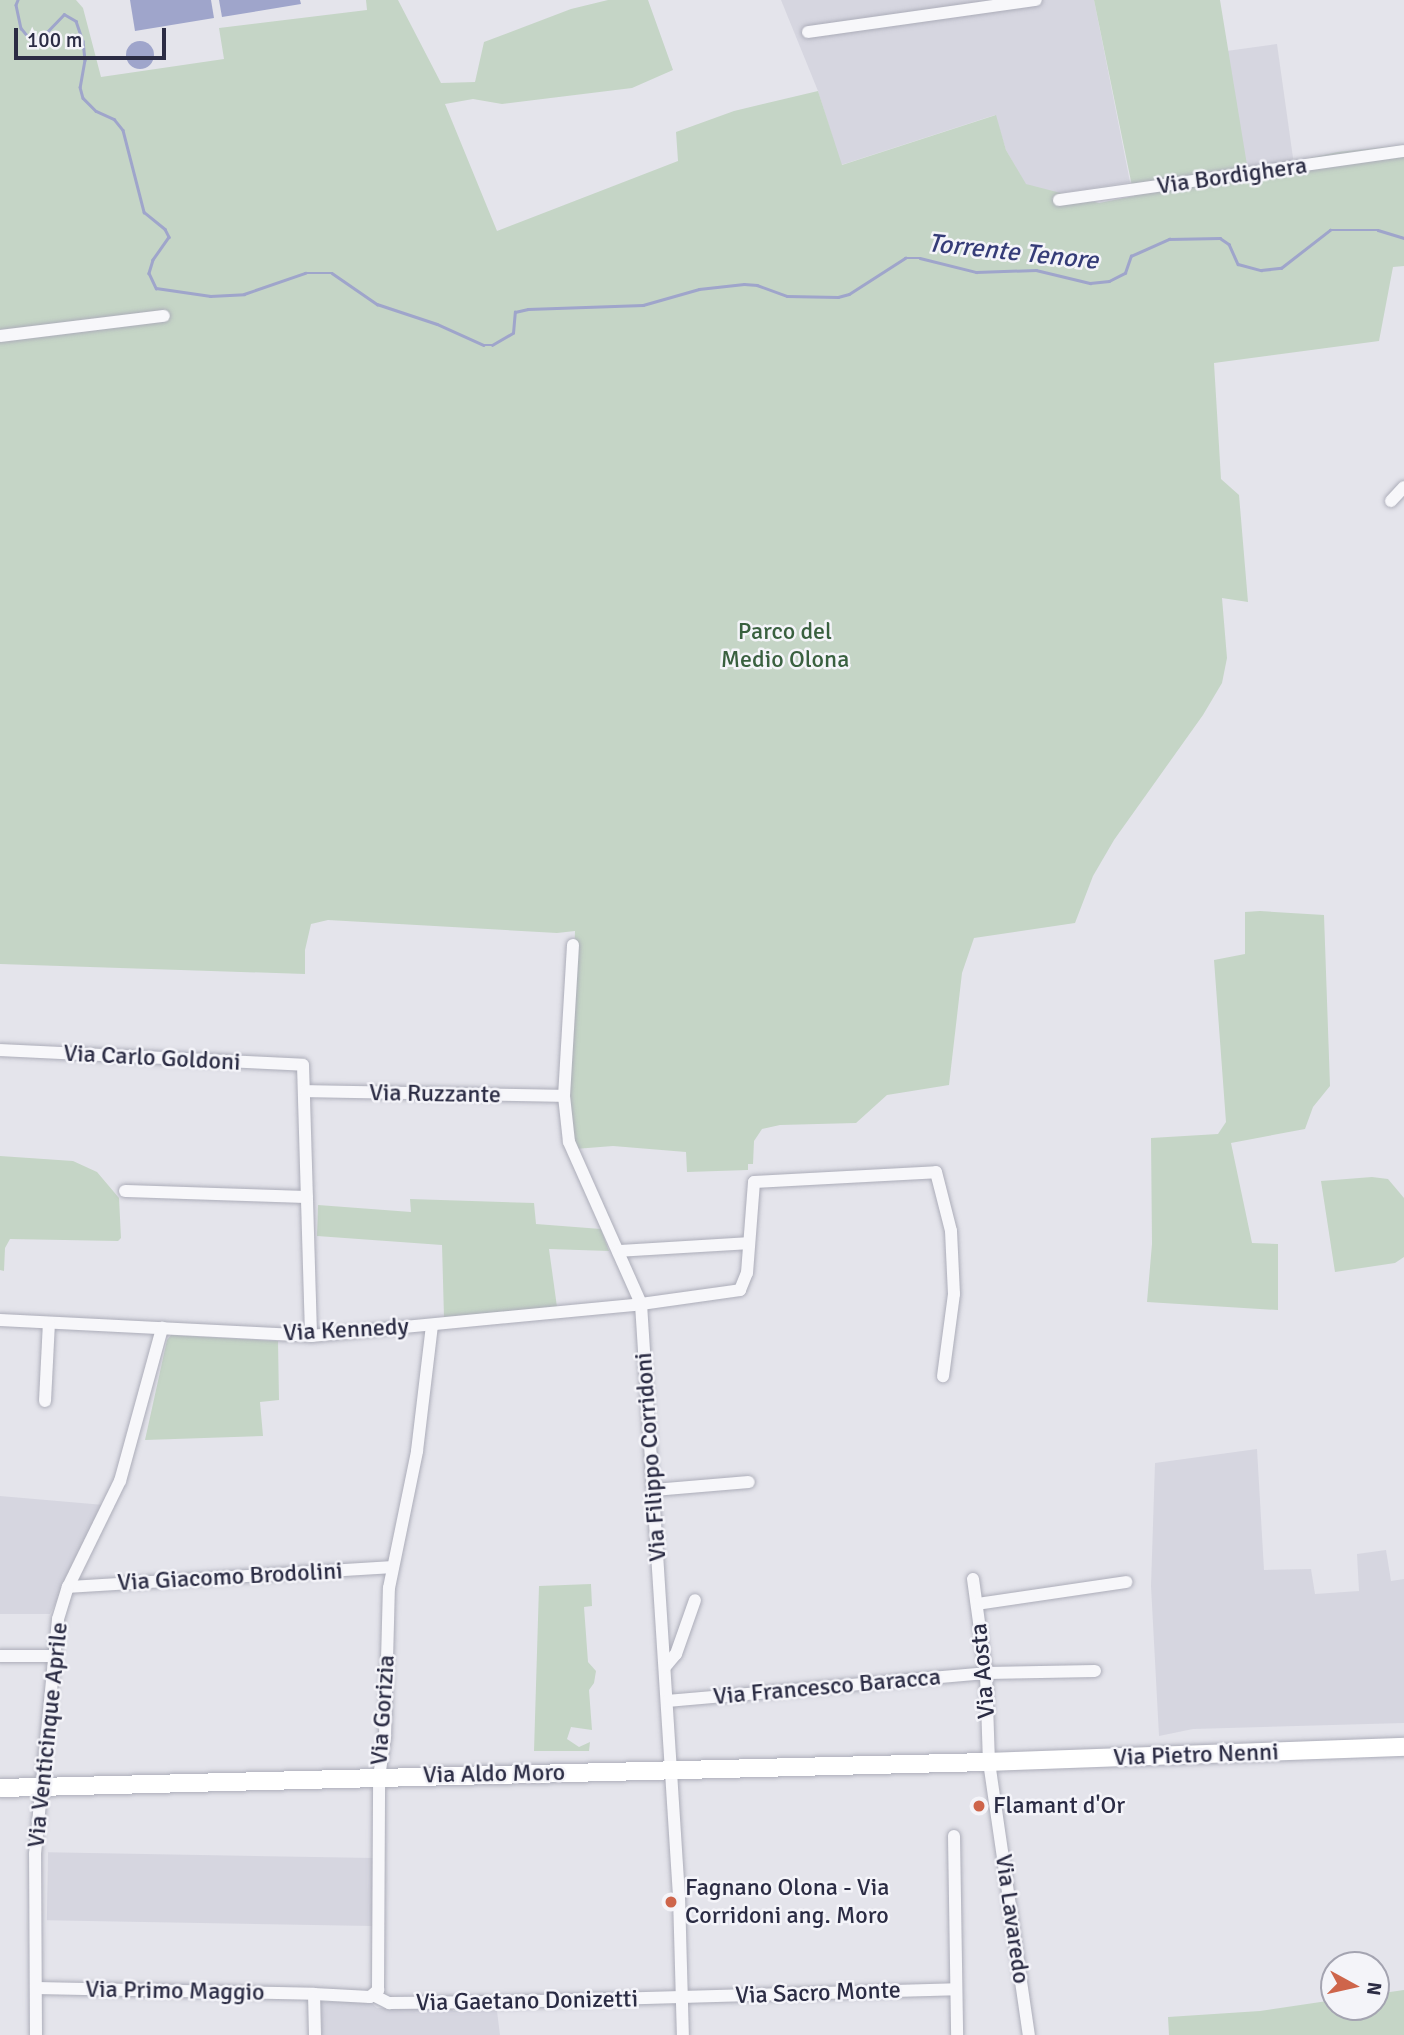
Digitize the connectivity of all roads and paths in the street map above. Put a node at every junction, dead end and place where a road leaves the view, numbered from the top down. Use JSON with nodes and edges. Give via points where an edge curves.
{"nodes":[{"id":1,"x":1036,"y":0,"type":"edge"},
{"id":2,"x":808,"y":32,"type":"dead end"},
{"id":3,"x":1404,"y":151,"type":"edge"},
{"id":4,"x":1059,"y":201,"type":"dead end"},
{"id":5,"x":164,"y":316,"type":"dead end"},
{"id":6,"x":0,"y":336,"type":"edge"},
{"id":7,"x":1404,"y":487,"type":"edge"},
{"id":8,"x":1391,"y":501,"type":"dead end"},
{"id":9,"x":573,"y":945,"type":"dead end"},
{"id":10,"x":0,"y":1050,"type":"edge"},
{"id":11,"x":306,"y":1091,"type":"junction"},
{"id":12,"x":564,"y":1096,"type":"junction"},
{"id":13,"x":125,"y":1191,"type":"dead end"},
{"id":14,"x":307,"y":1197,"type":"junction"},
{"id":15,"x":749,"y":1243,"type":"junction"},
{"id":16,"x":618,"y":1251,"type":"junction"},
{"id":17,"x":641,"y":1304,"type":"junction"},
{"id":18,"x":0,"y":1320,"type":"edge"},
{"id":19,"x":49,"y":1323,"type":"junction"},
{"id":20,"x":432,"y":1325,"type":"junction"},
{"id":21,"x":162,"y":1328,"type":"junction"},
{"id":22,"x":311,"y":1336,"type":"junction"},
{"id":23,"x":943,"y":1376,"type":"dead end"},
{"id":24,"x":45,"y":1401,"type":"dead end"},
{"id":25,"x":749,"y":1482,"type":"dead end"},
{"id":26,"x":654,"y":1490,"type":"junction"},
{"id":27,"x":391,"y":1567,"type":"junction"},
{"id":28,"x":973,"y":1579,"type":"dead end"},
{"id":29,"x":1126,"y":1582,"type":"dead end"},
{"id":30,"x":68,"y":1587,"type":"junction"},
{"id":31,"x":695,"y":1600,"type":"dead end"},
{"id":32,"x":977,"y":1604,"type":"junction"},
{"id":33,"x":0,"y":1656,"type":"edge"},
{"id":34,"x":53,"y":1656,"type":"junction"},
{"id":35,"x":665,"y":1667,"type":"junction"},
{"id":36,"x":1095,"y":1671,"type":"dead end"},
{"id":37,"x":986,"y":1673,"type":"junction"},
{"id":38,"x":667,"y":1701,"type":"junction"},
{"id":39,"x":1404,"y":1747,"type":"edge"},
{"id":40,"x":989,"y":1762,"type":"junction"},
{"id":41,"x":670,"y":1770,"type":"junction"},
{"id":42,"x":379,"y":1777,"type":"junction"},
{"id":43,"x":41,"y":1786,"type":"junction"},
{"id":44,"x":0,"y":1788,"type":"edge"},
{"id":45,"x":954,"y":1836,"type":"dead end"},
{"id":46,"x":36,"y":1988,"type":"junction"},
{"id":47,"x":956,"y":1989,"type":"junction"},
{"id":48,"x":314,"y":1994,"type":"junction"},
{"id":49,"x":376,"y":1996,"type":"junction"},
{"id":50,"x":680,"y":1998,"type":"junction"},
{"id":51,"x":36,"y":2035,"type":"edge"},
{"id":52,"x":315,"y":2035,"type":"edge"},
{"id":53,"x":683,"y":2035,"type":"edge"},
{"id":54,"x":957,"y":2035,"type":"edge"},
{"id":55,"x":1029,"y":2035,"type":"edge"}],
"edges":[{"from":1,"to":2,"type":"street"},
{"from":3,"to":4,"type":"street","name":"Via Bordighera"},
{"from":5,"to":6,"type":"street"},
{"from":7,"to":8,"type":"street"},
{"from":9,"to":12,"type":"street","name":"Via Filippo Corridoni"},
{"from":10,"to":11,"type":"street","name":"Via Carlo Goldoni","via":[[303,1065]]},
{"from":11,"to":12,"type":"street","name":"Via Ruzzante"},
{"from":11,"to":14,"type":"street"},
{"from":12,"to":16,"type":"street","name":"Via Filippo Corridoni","via":[[569,1142]]},
{"from":13,"to":14,"type":"street"},
{"from":14,"to":22,"type":"street"},
{"from":15,"to":16,"type":"street"},
{"from":15,"to":17,"type":"street","name":"Via Kennedy","via":[[747,1273],[740,1290]]},
{"from":15,"to":23,"type":"street","via":[[754,1182],[936,1172],[951,1231],[954,1294]]},
{"from":16,"to":17,"type":"street","name":"Via Filippo Corridoni"},
{"from":17,"to":20,"type":"street","name":"Via Kennedy"},
{"from":17,"to":26,"type":"street","name":"Via Filippo Corridoni"},
{"from":18,"to":19,"type":"street","name":"Via Kennedy"},
{"from":19,"to":21,"type":"street","name":"Via Kennedy"},
{"from":19,"to":24,"type":"street"},
{"from":20,"to":22,"type":"street","name":"Via Kennedy"},
{"from":20,"to":27,"type":"street","name":"Via Gorizia","via":[[416,1451]]},
{"from":21,"to":22,"type":"street","name":"Via Kennedy"},
{"from":21,"to":30,"type":"street","name":"Via Venticinque Aprile","via":[[120,1481]]},
{"from":25,"to":26,"type":"street"},
{"from":26,"to":35,"type":"street","name":"Via Filippo Corridoni"},
{"from":27,"to":30,"type":"street","name":"Via Giacomo Brodolini"},
{"from":27,"to":42,"type":"street","name":"Via Gorizia","via":[[385,1737]]},
{"from":28,"to":32,"type":"street","name":"Via Aosta"},
{"from":29,"to":32,"type":"street"},
{"from":30,"to":34,"type":"street","name":"Via Venticinque Aprile"},
{"from":31,"to":35,"type":"street","via":[[676,1654]]},
{"from":32,"to":37,"type":"street","name":"Via Aosta"},
{"from":33,"to":34,"type":"street"},
{"from":34,"to":43,"type":"street","name":"Via Venticinque Aprile"},
{"from":35,"to":38,"type":"street","name":"Via Filippo Corridoni"},
{"from":36,"to":37,"type":"street","name":"Via Francesco Baracca"},
{"from":37,"to":38,"type":"street","name":"Via Francesco Baracca"},
{"from":37,"to":40,"type":"street","name":"Via Aosta"},
{"from":38,"to":41,"type":"street","name":"Via Filippo Corridoni"},
{"from":39,"to":40,"type":"main road","name":"Via Pietro Nenni"},
{"from":40,"to":41,"type":"main road","name":"Via Aldo Moro"},
{"from":40,"to":55,"type":"street","name":"Via Lavaredo"},
{"from":41,"to":42,"type":"main road","name":"Via Aldo Moro"},
{"from":41,"to":50,"type":"street","name":"Via Filippo Corridoni"},
{"from":42,"to":43,"type":"main road","name":"Via Aldo Moro"},
{"from":42,"to":49,"type":"street","name":"Via Gorizia"},
{"from":43,"to":44,"type":"main road","name":"Via Aldo Moro"},
{"from":43,"to":46,"type":"street","name":"Via Venticinque Aprile","via":[[34,1883]]},
{"from":45,"to":47,"type":"street"},
{"from":46,"to":48,"type":"street","name":"Via Primo Maggio"},
{"from":46,"to":51,"type":"street","name":"Via Venticinque Aprile"},
{"from":47,"to":50,"type":"street","name":"Via Sacro Monte"},
{"from":47,"to":54,"type":"street"},
{"from":48,"to":49,"type":"street"},
{"from":48,"to":52,"type":"street"},
{"from":49,"to":50,"type":"street","name":"Via Gaetano Donizetti","via":[[389,2003]]},
{"from":50,"to":53,"type":"street","name":"Via Filippo Corridoni"}]}
